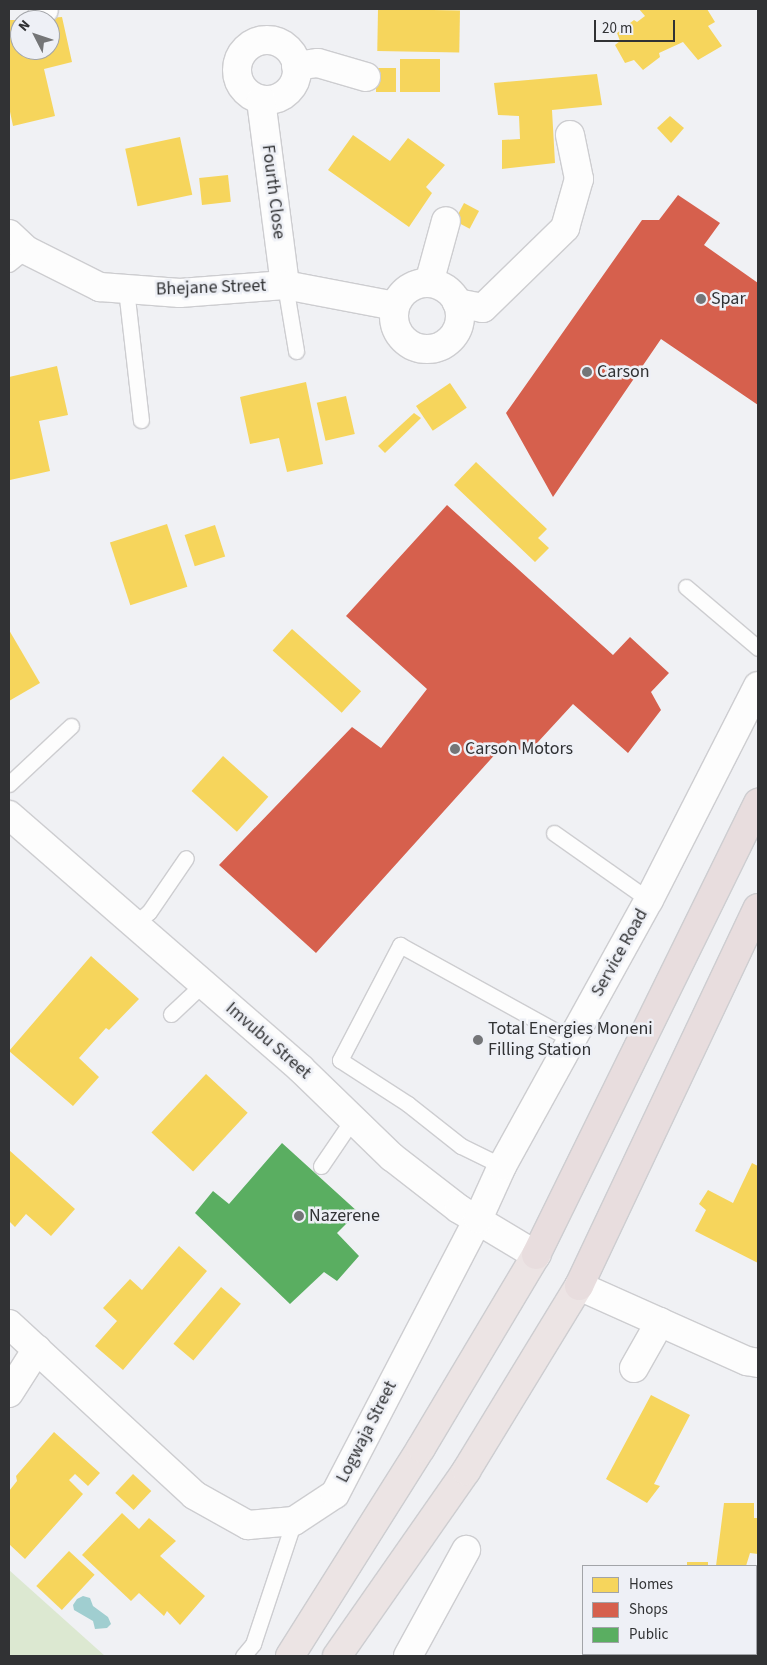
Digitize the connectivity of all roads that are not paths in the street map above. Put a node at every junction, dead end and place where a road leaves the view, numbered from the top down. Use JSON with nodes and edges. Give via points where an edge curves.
{"nodes":[{"id":1,"x":296,"y":66,"type":"junction"},
{"id":2,"x":366,"y":77,"type":"dead end"},
{"id":3,"x":261,"y":100,"type":"junction"},
{"id":4,"x":570,"y":135,"type":"dead end"},
{"id":5,"x":446,"y":221,"type":"dead end"},
{"id":6,"x":15,"y":249,"type":"edge"},
{"id":7,"x":429,"y":282,"type":"junction"},
{"id":8,"x":285,"y":285,"type":"junction"},
{"id":9,"x":126,"y":289,"type":"junction"},
{"id":10,"x":457,"y":303,"type":"junction"},
{"id":11,"x":396,"y":306,"type":"junction"},
{"id":12,"x":296,"y":351,"type":"dead end"},
{"id":13,"x":141,"y":420,"type":"dead end"},
{"id":14,"x":686,"y":587,"type":"dead end"},
{"id":15,"x":758,"y":648,"type":"edge"},
{"id":16,"x":758,"y":686,"type":"edge"},
{"id":17,"x":71,"y":726,"type":"dead end"},
{"id":18,"x":9,"y":784,"type":"edge"},
{"id":19,"x":758,"y":804,"type":"edge"},
{"id":20,"x":9,"y":814,"type":"edge"},
{"id":21,"x":554,"y":834,"type":"dead end"},
{"id":22,"x":186,"y":858,"type":"dead end"},
{"id":23,"x":649,"y":900,"type":"junction"},
{"id":24,"x":758,"y":908,"type":"edge"},
{"id":25,"x":135,"y":924,"type":"junction"},
{"id":26,"x":203,"y":984,"type":"junction"},
{"id":27,"x":171,"y":1014,"type":"dead end"},
{"id":28,"x":572,"y":1040,"type":"junction"},
{"id":29,"x":353,"y":1119,"type":"junction"},
{"id":30,"x":321,"y":1166,"type":"dead end"},
{"id":31,"x":502,"y":1166,"type":"junction"},
{"id":32,"x":478,"y":1219,"type":"junction"},
{"id":33,"x":536,"y":1256,"type":"junction"},
{"id":34,"x":579,"y":1286,"type":"junction"},
{"id":35,"x":660,"y":1322,"type":"junction"},
{"id":36,"x":9,"y":1324,"type":"edge"},
{"id":37,"x":37,"y":1349,"type":"junction"},
{"id":38,"x":758,"y":1363,"type":"edge"},
{"id":39,"x":634,"y":1368,"type":"dead end"},
{"id":40,"x":9,"y":1393,"type":"edge"},
{"id":41,"x":294,"y":1521,"type":"junction"},
{"id":42,"x":466,"y":1550,"type":"dead end"},
{"id":43,"x":243,"y":1656,"type":"edge"},
{"id":44,"x":290,"y":1656,"type":"edge"},
{"id":45,"x":337,"y":1656,"type":"edge"},
{"id":46,"x":408,"y":1656,"type":"edge"}],
"edges":[{"from":1,"to":2,"type":"street","via":[[318,63]]},
{"from":1,"to":3,"type":"street","via":[[295,81],[290,90],[271,100]]},
{"from":1,"to":3,"type":"street","via":[[290,51],[273,41],[264,41],[247,49],[241,56],[237,74],[245,91]]},
{"from":3,"to":8,"type":"street","name":"Fourth Close"},
{"from":4,"to":10,"type":"street","via":[[579,179],[565,228],[483,308]]},
{"from":5,"to":7,"type":"street"},
{"from":6,"to":9,"type":"street","name":"Bhejane Street","via":[[100,287]]},
{"from":7,"to":10,"type":"street","via":[[448,290]]},
{"from":7,"to":11,"type":"street","via":[[408,289]]},
{"from":8,"to":9,"type":"street","name":"Bhejane Street","via":[[180,293]]},
{"from":8,"to":11,"type":"street","name":"Bhejane Street"},
{"from":8,"to":12,"type":"lane"},
{"from":9,"to":13,"type":"lane"},
{"from":10,"to":11,"type":"street","via":[[458,329],[443,345],[432,349],[416,347],[402,338],[394,317]]},
{"from":14,"to":15,"type":"lane"},
{"from":16,"to":23,"type":"street","name":"Service Road"},
{"from":17,"to":18,"type":"lane"},
{"from":19,"to":33,"type":"highway"},
{"from":20,"to":25,"type":"street","name":"Imvubu Street"},
{"from":21,"to":23,"type":"lane"},
{"from":22,"to":25,"type":"lane","via":[[149,912]]},
{"from":23,"to":28,"type":"street","name":"Service Road"},
{"from":24,"to":34,"type":"highway"},
{"from":25,"to":26,"type":"street","name":"Imvubu Street"},
{"from":26,"to":27,"type":"lane"},
{"from":26,"to":29,"type":"street","name":"Imvubu Street"},
{"from":28,"to":31,"type":"street","name":"Service Road"},
{"from":28,"to":31,"type":"lane","via":[[400,945],[340,1060],[408,1104],[461,1146]]},
{"from":29,"to":30,"type":"lane"},
{"from":29,"to":32,"type":"street","name":"Imvubu Street","via":[[392,1157],[459,1209]]},
{"from":31,"to":32,"type":"street","name":"Service Road"},
{"from":32,"to":33,"type":"street","name":"Imvubu Street"},
{"from":32,"to":41,"type":"street","name":"Logwaja Street","via":[[335,1494]]},
{"from":33,"to":44,"type":"highway","via":[[421,1448]]},
{"from":34,"to":35,"type":"street"},
{"from":34,"to":45,"type":"highway","via":[[466,1471]]},
{"from":35,"to":38,"type":"street"},
{"from":35,"to":39,"type":"street"},
{"from":36,"to":37,"type":"street","name":"Logwaja Street"},
{"from":37,"to":40,"type":"street"},
{"from":37,"to":41,"type":"street","name":"Logwaja Street","via":[[194,1494],[248,1525]]},
{"from":41,"to":43,"type":"lane","via":[[253,1644]]},
{"from":42,"to":46,"type":"street"}]}
